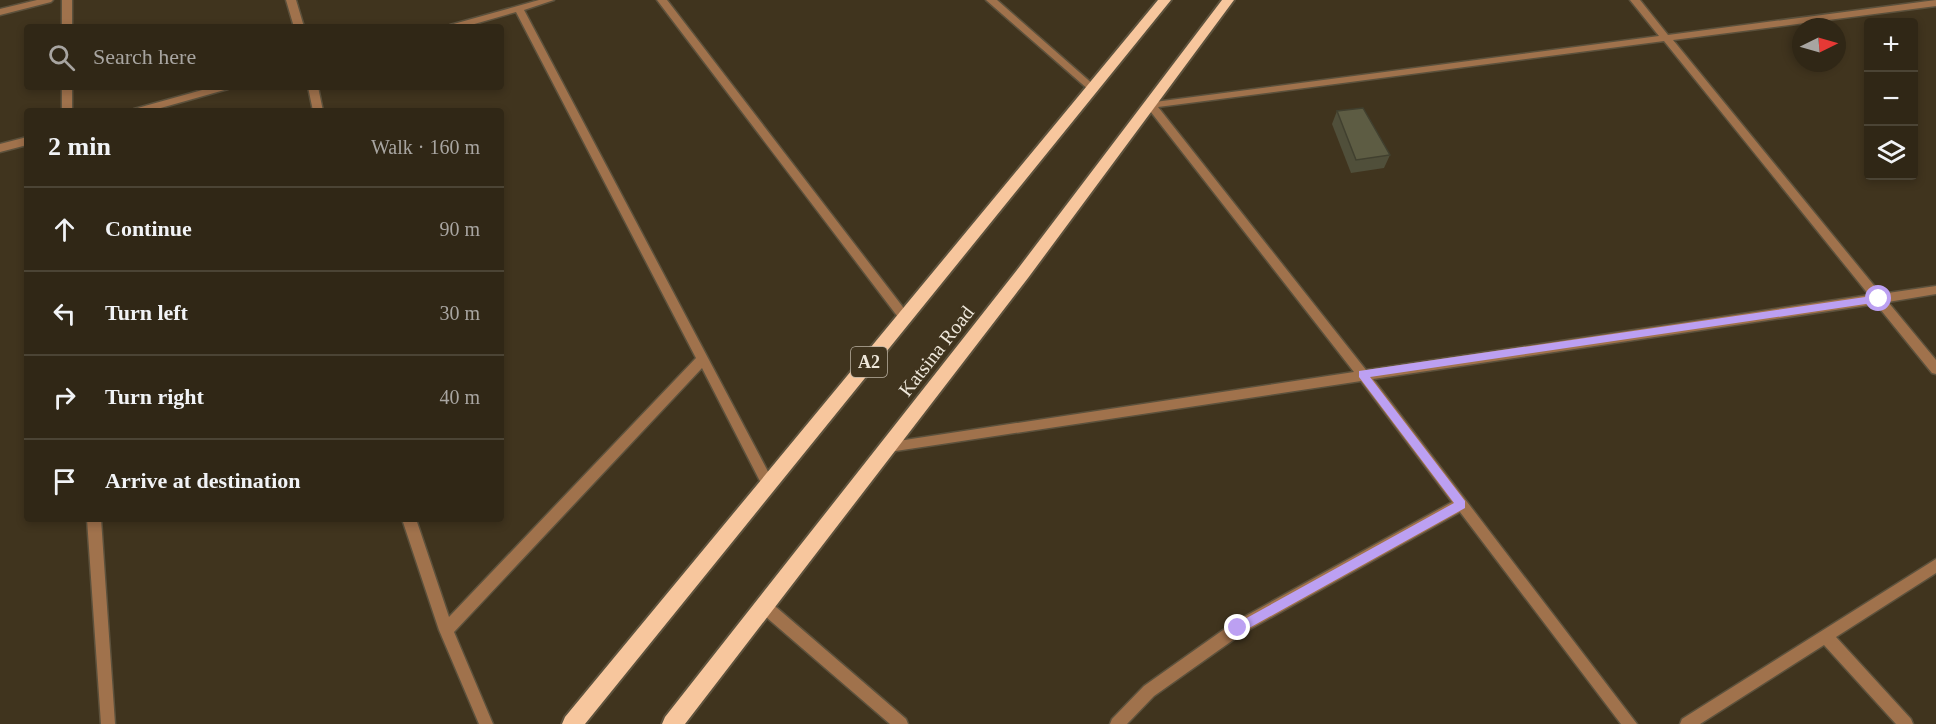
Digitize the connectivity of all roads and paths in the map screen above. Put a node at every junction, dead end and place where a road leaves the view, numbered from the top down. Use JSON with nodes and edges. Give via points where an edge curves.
{"nodes":[{"id":1,"x":48,"y":0,"type":"edge"},
{"id":2,"x":67,"y":0,"type":"edge"},
{"id":3,"x":291,"y":0,"type":"edge"},
{"id":4,"x":549,"y":0,"type":"edge"},
{"id":5,"x":663,"y":0,"type":"edge"},
{"id":6,"x":991,"y":0,"type":"edge"},
{"id":7,"x":1165,"y":0,"type":"edge"},
{"id":8,"x":1228,"y":0,"type":"edge"},
{"id":9,"x":1635,"y":0,"type":"edge"},
{"id":10,"x":1936,"y":3,"type":"edge"},
{"id":11,"x":520,"y":10,"type":"junction"},
{"id":12,"x":0,"y":12,"type":"edge"},
{"id":13,"x":67,"y":24,"type":"edge"},
{"id":14,"x":297,"y":24,"type":"edge"},
{"id":15,"x":465,"y":24,"type":"edge"},
{"id":16,"x":1668,"y":40,"type":"junction"},
{"id":17,"x":1092,"y":88,"type":"junction"},
{"id":18,"x":67,"y":90,"type":"edge"},
{"id":19,"x":214,"y":90,"type":"edge"},
{"id":20,"x":314,"y":90,"type":"edge"},
{"id":21,"x":1151,"y":105,"type":"junction"},
{"id":22,"x":67,"y":108,"type":"edge"},
{"id":23,"x":149,"y":108,"type":"edge"},
{"id":24,"x":317,"y":108,"type":"edge"},
{"id":25,"x":24,"y":142,"type":"edge"},
{"id":26,"x":0,"y":147,"type":"edge"},
{"id":27,"x":1936,"y":290,"type":"edge"},
{"id":28,"x":1879,"y":299,"type":"junction"},
{"id":29,"x":906,"y":318,"type":"junction"},
{"id":30,"x":703,"y":359,"type":"junction"},
{"id":31,"x":1936,"y":369,"type":"edge"},
{"id":32,"x":1362,"y":374,"type":"junction"},
{"id":33,"x":889,"y":447,"type":"junction"},
{"id":34,"x":768,"y":483,"type":"junction"},
{"id":35,"x":1461,"y":504,"type":"junction"},
{"id":36,"x":94,"y":522,"type":"edge"},
{"id":37,"x":410,"y":522,"type":"edge"},
{"id":38,"x":1936,"y":565,"type":"edge"},
{"id":39,"x":764,"y":606,"type":"junction"},
{"id":40,"x":446,"y":630,"type":"junction"},
{"id":41,"x":1825,"y":636,"type":"junction"},
{"id":42,"x":108,"y":724,"type":"edge"},
{"id":43,"x":486,"y":724,"type":"edge"},
{"id":44,"x":572,"y":724,"type":"edge"},
{"id":45,"x":672,"y":724,"type":"edge"},
{"id":46,"x":901,"y":724,"type":"edge"},
{"id":47,"x":1117,"y":724,"type":"edge"},
{"id":48,"x":1630,"y":724,"type":"edge"},
{"id":49,"x":1687,"y":724,"type":"edge"},
{"id":50,"x":1906,"y":724,"type":"edge"}],
"edges":[{"from":1,"to":12,"type":"street"},
{"from":2,"to":13,"type":"street"},
{"from":3,"to":14,"type":"street"},
{"from":4,"to":11,"type":"street"},
{"from":5,"to":29,"type":"street"},
{"from":6,"to":17,"type":"street"},
{"from":7,"to":17,"type":"highway","number":"A2"},
{"from":8,"to":21,"type":"highway","name":"Katsina Road"},
{"from":9,"to":16,"type":"street"},
{"from":10,"to":16,"type":"street"},
{"from":11,"to":15,"type":"street"},
{"from":11,"to":30,"type":"street"},
{"from":16,"to":21,"type":"street"},
{"from":16,"to":28,"type":"street"},
{"from":17,"to":29,"type":"highway","number":"A2"},
{"from":18,"to":22,"type":"street"},
{"from":19,"to":23,"type":"street"},
{"from":20,"to":24,"type":"street"},
{"from":21,"to":32,"type":"street"},
{"from":21,"to":33,"type":"highway","name":"Katsina Road"},
{"from":25,"to":26,"type":"street"},
{"from":27,"to":28,"type":"street"},
{"from":28,"to":31,"type":"street"},
{"from":28,"to":32,"type":"street"},
{"from":29,"to":34,"type":"highway","number":"A2"},
{"from":30,"to":34,"type":"street"},
{"from":30,"to":40,"type":"street"},
{"from":32,"to":33,"type":"street"},
{"from":32,"to":35,"type":"street"},
{"from":33,"to":39,"type":"highway","name":"Katsina Road"},
{"from":34,"to":44,"type":"highway","number":"A2"},
{"from":35,"to":47,"type":"street","via":[[1238,628],[1149,691]]},
{"from":35,"to":48,"type":"street"},
{"from":36,"to":42,"type":"street"},
{"from":37,"to":40,"type":"street"},
{"from":38,"to":41,"type":"street"},
{"from":39,"to":45,"type":"highway","name":"Katsina Road"},
{"from":39,"to":46,"type":"street"},
{"from":40,"to":43,"type":"street"},
{"from":41,"to":49,"type":"street"},
{"from":41,"to":50,"type":"street"}]}
